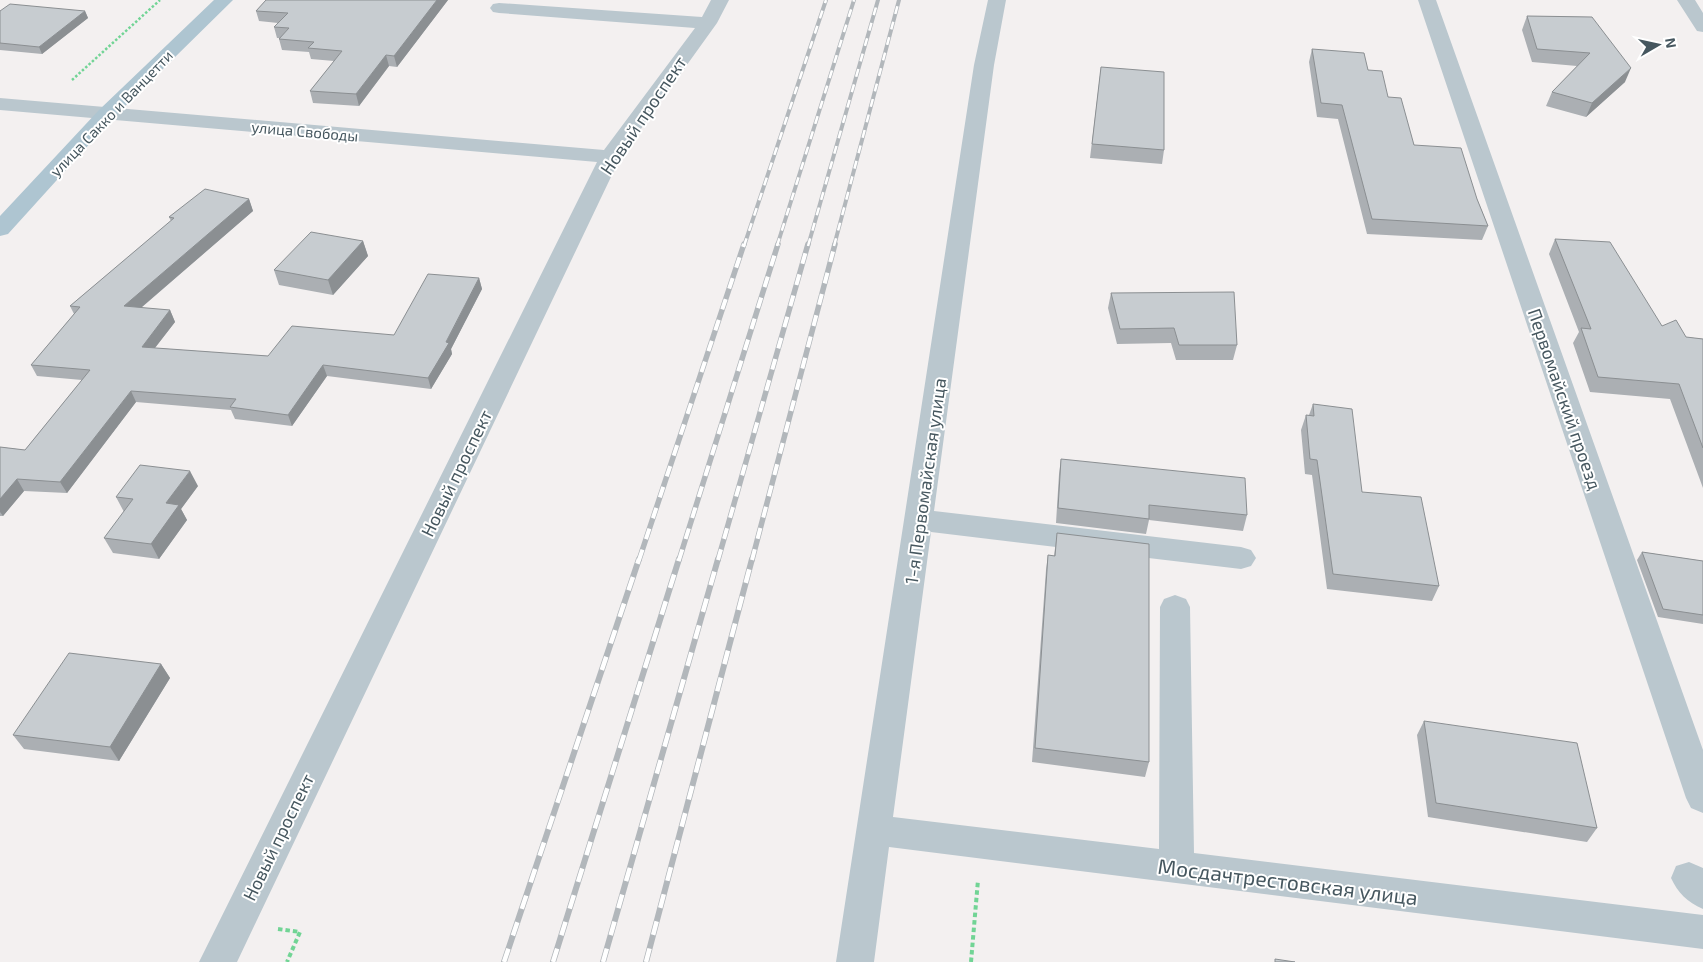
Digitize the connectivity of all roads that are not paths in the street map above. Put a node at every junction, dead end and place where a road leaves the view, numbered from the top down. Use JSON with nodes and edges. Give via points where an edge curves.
{"nodes":[{"id":1,"x":224,"y":0,"type":"edge"},
{"id":2,"x":997,"y":0,"type":"edge"},
{"id":3,"x":1427,"y":0,"type":"edge"},
{"id":4,"x":1686,"y":0,"type":"edge"},
{"id":5,"x":499,"y":8,"type":"dead end"},
{"id":6,"x":714,"y":11,"type":"edge"},
{"id":7,"x":1702,"y":26,"type":"edge"},
{"id":8,"x":0,"y":104,"type":"edge"},
{"id":9,"x":106,"y":114,"type":"junction"},
{"id":10,"x":610,"y":157,"type":"junction"},
{"id":11,"x":0,"y":229,"type":"edge"},
{"id":12,"x":919,"y":520,"type":"junction"},
{"id":13,"x":1241,"y":558,"type":"dead end"},
{"id":14,"x":1175,"y":606,"type":"dead end"},
{"id":15,"x":1703,"y":798,"type":"edge"},
{"id":16,"x":873,"y":830,"type":"junction"},
{"id":17,"x":1177,"y":868,"type":"junction"},
{"id":18,"x":1703,"y":932,"type":"edge"},
{"id":19,"x":218,"y":962,"type":"edge"},
{"id":20,"x":855,"y":962,"type":"edge"}],
"edges":[{"from":1,"to":9,"type":"main road","name":"улица Сакко и Ванцетти"},
{"from":2,"to":12,"type":"street","name":"1-я Первомайская улица","via":[[983,75]]},
{"from":3,"to":15,"type":"street","name":"Первомайский проезд"},
{"from":4,"to":7,"type":"street"},
{"from":5,"to":6,"type":"street"},
{"from":6,"to":10,"type":"street","name":"Новый проспект"},
{"from":8,"to":9,"type":"street","name":"улица Свободы"},
{"from":9,"to":10,"type":"street","name":"улица Свободы"},
{"from":9,"to":11,"type":"main road","name":"улица Сакко и Ванцетти"},
{"from":10,"to":19,"type":"street","name":"Новый проспект"},
{"from":12,"to":13,"type":"street"},
{"from":12,"to":16,"type":"street","name":"1-я Первомайская улица"},
{"from":14,"to":17,"type":"street"},
{"from":16,"to":17,"type":"street","name":"Мосдачтрестовская улица"},
{"from":16,"to":20,"type":"street","name":"1-я Первомайская улица"},
{"from":17,"to":18,"type":"street","name":"Мосдачтрестовская улица"}]}
